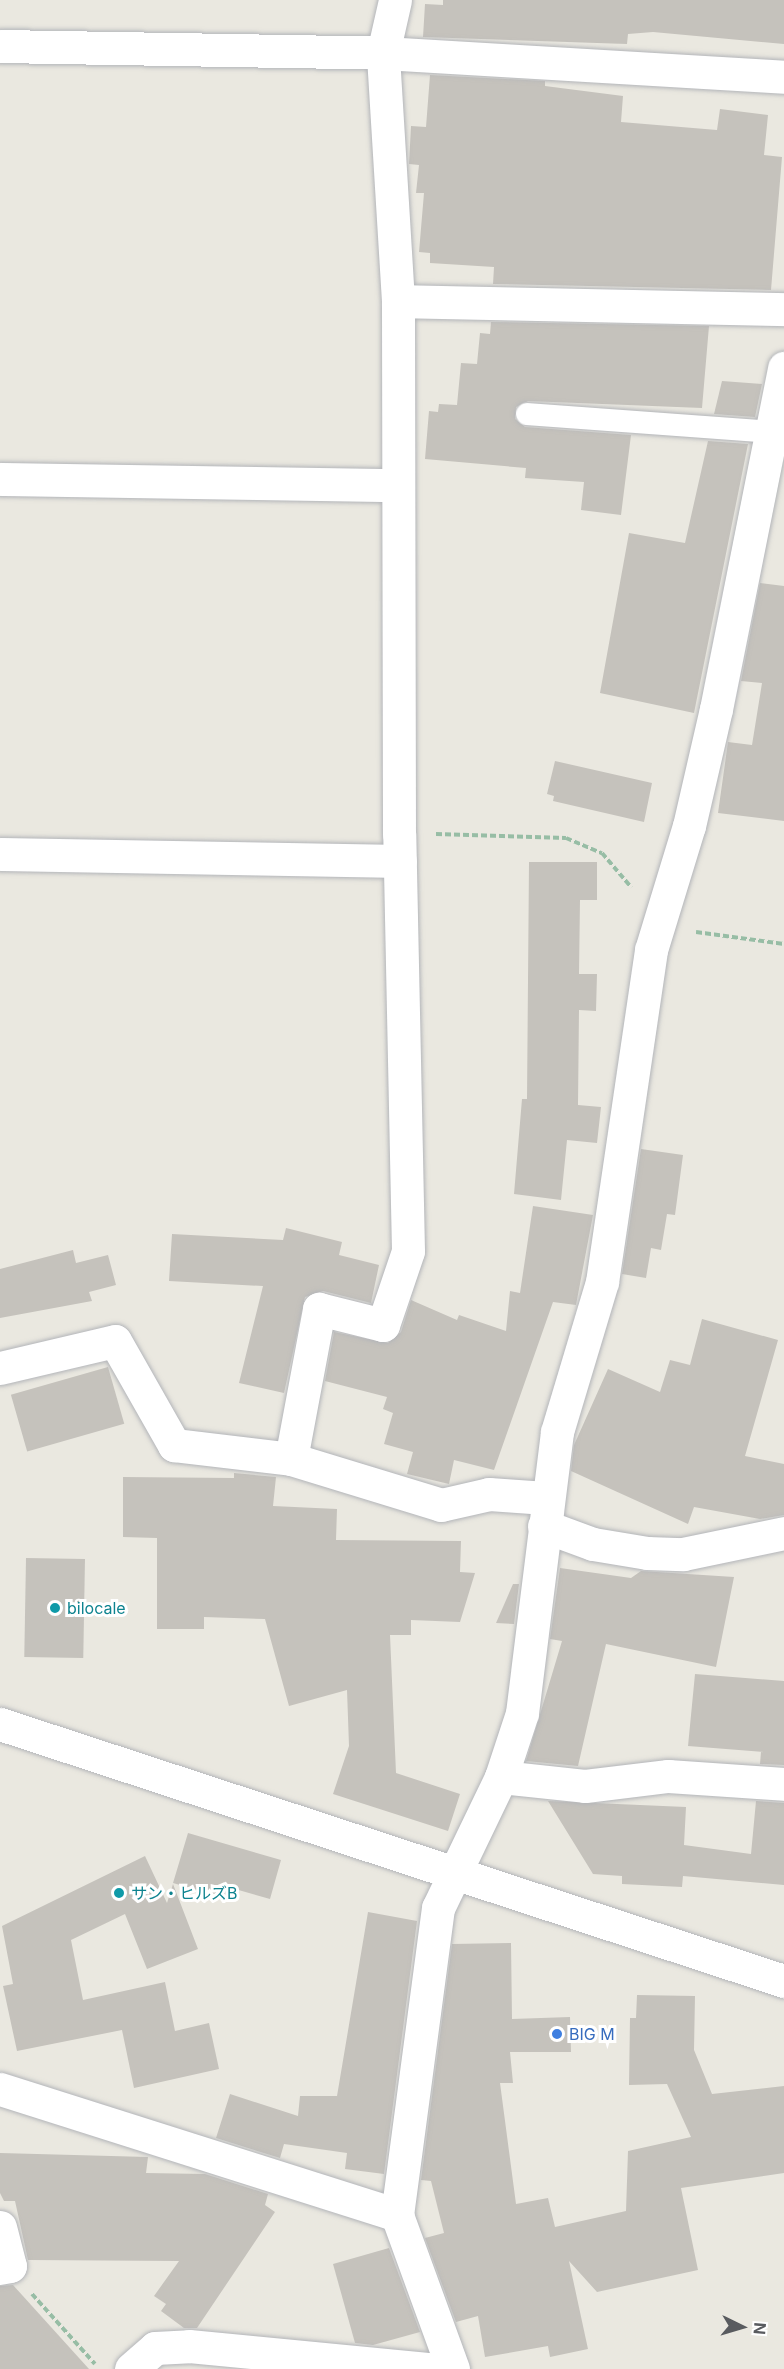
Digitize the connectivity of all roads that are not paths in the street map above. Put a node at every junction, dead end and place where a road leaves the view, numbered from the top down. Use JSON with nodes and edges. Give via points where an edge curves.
{"nodes":[{"id":1,"x":395,"y":0,"type":"edge"},
{"id":2,"x":0,"y":46,"type":"edge"},
{"id":3,"x":383,"y":53,"type":"junction"},
{"id":4,"x":784,"y":77,"type":"edge"},
{"id":5,"x":398,"y":301,"type":"junction"},
{"id":6,"x":784,"y":309,"type":"edge"},
{"id":7,"x":784,"y":368,"type":"edge"},
{"id":8,"x":527,"y":414,"type":"dead end"},
{"id":9,"x":772,"y":432,"type":"junction"},
{"id":10,"x":0,"y":479,"type":"edge"},
{"id":11,"x":397,"y":485,"type":"junction"},
{"id":12,"x":399,"y":848,"type":"junction"},
{"id":13,"x":0,"y":854,"type":"edge"},
{"id":14,"x":0,"y":1368,"type":"edge"},
{"id":15,"x":291,"y":1459,"type":"junction"},
{"id":16,"x":545,"y":1512,"type":"junction"},
{"id":17,"x":784,"y":1533,"type":"edge"},
{"id":18,"x":0,"y":1724,"type":"edge"},
{"id":19,"x":501,"y":1777,"type":"junction"},
{"id":20,"x":784,"y":1784,"type":"edge"},
{"id":21,"x":455,"y":1875,"type":"junction"},
{"id":22,"x":784,"y":1981,"type":"edge"},
{"id":23,"x":0,"y":2089,"type":"edge"},
{"id":24,"x":397,"y":2216,"type":"junction"},
{"id":25,"x":0,"y":2227,"type":"edge"},
{"id":26,"x":5,"y":2267,"type":"edge"},
{"id":27,"x":131,"y":2369,"type":"edge"},
{"id":28,"x":430,"y":2369,"type":"edge"},
{"id":29,"x":453,"y":2369,"type":"edge"}],
"edges":[{"from":1,"to":3,"type":"street"},
{"from":2,"to":3,"type":"street"},
{"from":3,"to":4,"type":"street"},
{"from":3,"to":5,"type":"street"},
{"from":5,"to":6,"type":"street"},
{"from":5,"to":11,"type":"street"},
{"from":7,"to":9,"type":"street"},
{"from":8,"to":9,"type":"lane"},
{"from":9,"to":16,"type":"street","via":[[714,720],[658,926],[602,1282],[567,1389]]},
{"from":10,"to":11,"type":"street"},
{"from":11,"to":12,"type":"street"},
{"from":12,"to":13,"type":"street"},
{"from":12,"to":15,"type":"street","via":[[408,1251],[383,1325],[319,1310]]},
{"from":14,"to":15,"type":"street","via":[[115,1341],[174,1445]]},
{"from":15,"to":16,"type":"street","via":[[441,1504],[489,1494]]},
{"from":16,"to":17,"type":"street","via":[[593,1544],[647,1553],[683,1554]]},
{"from":16,"to":19,"type":"street","via":[[534,1649],[522,1713]]},
{"from":18,"to":21,"type":"street"},
{"from":19,"to":20,"type":"street","via":[[585,1786],[668,1776]]},
{"from":19,"to":21,"type":"street"},
{"from":21,"to":22,"type":"street"},
{"from":21,"to":24,"type":"street","via":[[438,1908]]},
{"from":23,"to":24,"type":"street"},
{"from":24,"to":29,"type":"street"},
{"from":25,"to":26,"type":"street"},
{"from":27,"to":28,"type":"street","via":[[155,2349],[189,2346]]}]}
